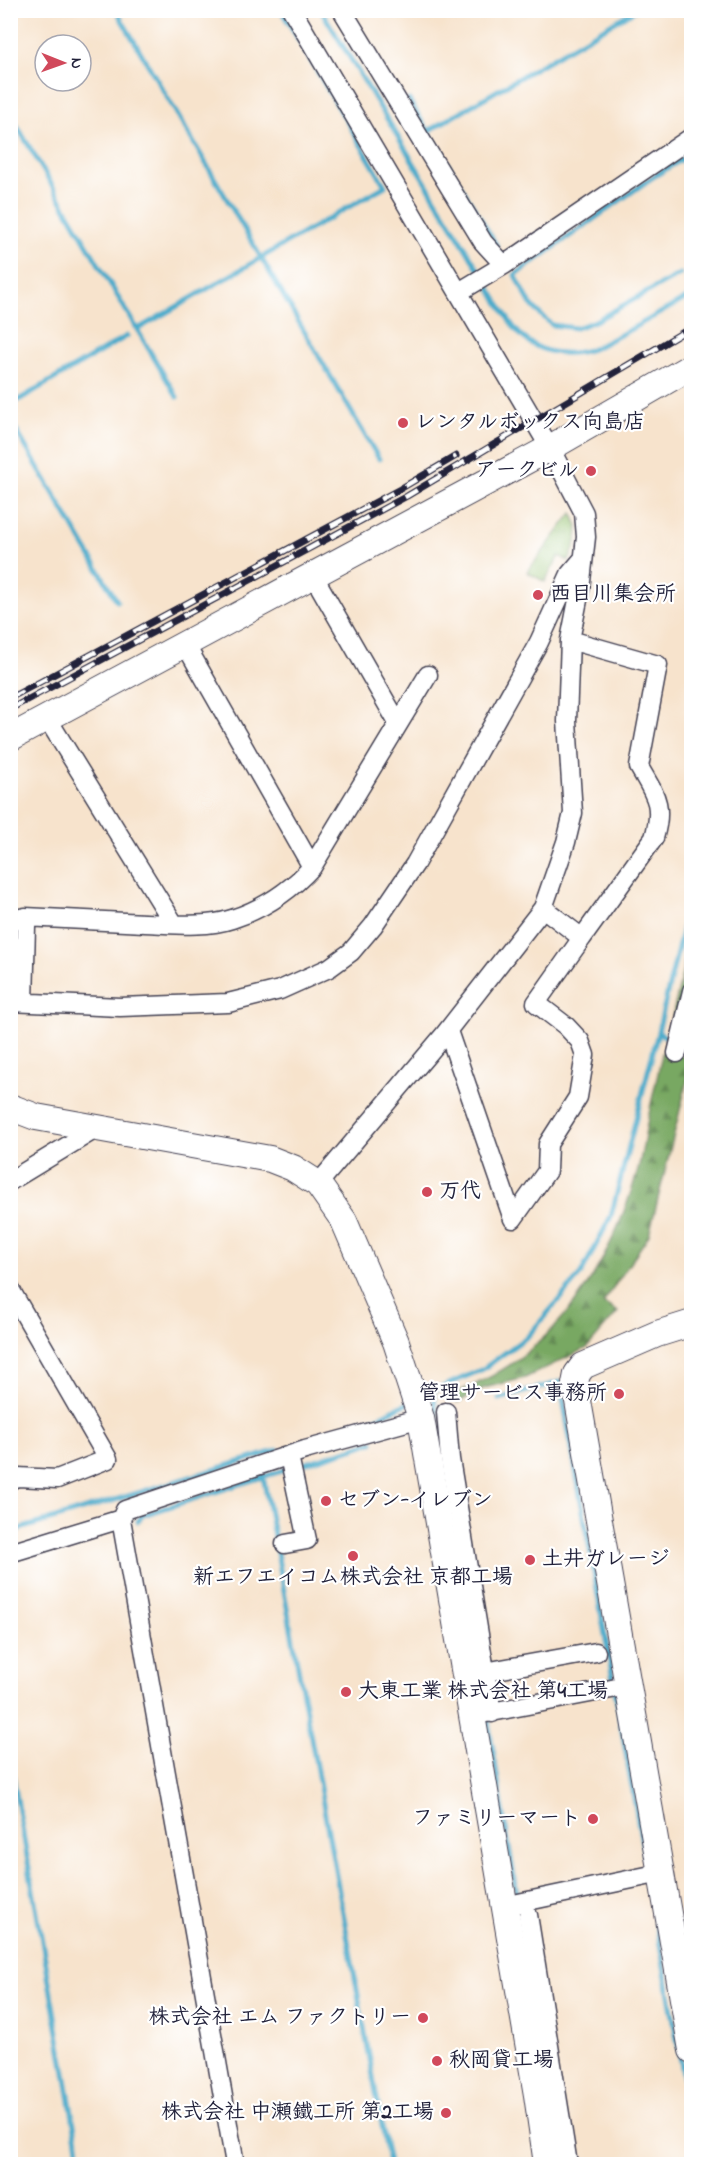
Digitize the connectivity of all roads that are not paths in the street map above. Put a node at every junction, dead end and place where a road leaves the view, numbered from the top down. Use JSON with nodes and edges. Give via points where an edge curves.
{"nodes":[{"id":1,"x":292,"y":10,"type":"edge"},
{"id":2,"x":342,"y":10,"type":"edge"},
{"id":3,"x":692,"y":137,"type":"edge"},
{"id":4,"x":499,"y":268,"type":"junction"},
{"id":5,"x":467,"y":287,"type":"junction"},
{"id":6,"x":692,"y":366,"type":"edge"},
{"id":7,"x":549,"y":448,"type":"junction"},
{"id":8,"x":583,"y":559,"type":"junction"},
{"id":9,"x":313,"y":575,"type":"junction"},
{"id":10,"x":570,"y":640,"type":"junction"},
{"id":11,"x":185,"y":644,"type":"junction"},
{"id":12,"x":428,"y":675,"type":"dead end"},
{"id":13,"x":47,"y":718,"type":"junction"},
{"id":14,"x":398,"y":723,"type":"junction"},
{"id":15,"x":10,"y":738,"type":"edge"},
{"id":16,"x":312,"y":867,"type":"junction"},
{"id":17,"x":543,"y":908,"type":"junction"},
{"id":18,"x":18,"y":923,"type":"edge"},
{"id":19,"x":174,"y":924,"type":"junction"},
{"id":20,"x":582,"y":938,"type":"junction"},
{"id":21,"x":692,"y":992,"type":"edge"},
{"id":22,"x":17,"y":1002,"type":"edge"},
{"id":23,"x":448,"y":1031,"type":"junction"},
{"id":24,"x":677,"y":1053,"type":"dead end"},
{"id":25,"x":10,"y":1107,"type":"edge"},
{"id":26,"x":97,"y":1128,"type":"junction"},
{"id":27,"x":10,"y":1181,"type":"edge"},
{"id":28,"x":318,"y":1184,"type":"junction"},
{"id":29,"x":10,"y":1289,"type":"edge"},
{"id":30,"x":692,"y":1323,"type":"edge"},
{"id":31,"x":417,"y":1406,"type":"junction"},
{"id":32,"x":446,"y":1412,"type":"dead end"},
{"id":33,"x":284,"y":1467,"type":"junction"},
{"id":34,"x":10,"y":1480,"type":"edge"},
{"id":35,"x":121,"y":1519,"type":"junction"},
{"id":36,"x":285,"y":1544,"type":"dead end"},
{"id":37,"x":10,"y":1553,"type":"edge"},
{"id":38,"x":596,"y":1652,"type":"dead end"},
{"id":39,"x":477,"y":1674,"type":"junction"},
{"id":40,"x":626,"y":1686,"type":"junction"},
{"id":41,"x":482,"y":1714,"type":"junction"},
{"id":42,"x":652,"y":1875,"type":"junction"},
{"id":43,"x":518,"y":1906,"type":"junction"},
{"id":44,"x":692,"y":2050,"type":"edge"},
{"id":45,"x":546,"y":2059,"type":"junction"},
{"id":46,"x":235,"y":2164,"type":"edge"},
{"id":47,"x":547,"y":2164,"type":"edge"},
{"id":48,"x":568,"y":2164,"type":"edge"}],
"edges":[{"from":1,"to":5,"type":"street"},
{"from":2,"to":4,"type":"street"},
{"from":3,"to":4,"type":"street"},
{"from":4,"to":5,"type":"street"},
{"from":5,"to":7,"type":"street"},
{"from":6,"to":7,"type":"street"},
{"from":7,"to":8,"type":"street","via":[[584,513]]},
{"from":7,"to":9,"type":"street"},
{"from":8,"to":10,"type":"street"},
{"from":8,"to":22,"type":"street","via":[[570,574],[539,642],[415,864],[351,952],[329,968],[279,990],[228,1003],[120,1007]]},
{"from":9,"to":11,"type":"street"},
{"from":9,"to":14,"type":"street"},
{"from":10,"to":17,"type":"street","via":[[567,721],[573,813]]},
{"from":10,"to":20,"type":"street","via":[[658,665],[639,766],[658,801],[658,827]]},
{"from":11,"to":13,"type":"street"},
{"from":11,"to":16,"type":"street"},
{"from":12,"to":14,"type":"street"},
{"from":13,"to":15,"type":"street"},
{"from":13,"to":19,"type":"street"},
{"from":14,"to":16,"type":"street"},
{"from":16,"to":19,"type":"street","via":[[295,886],[232,920]]},
{"from":17,"to":20,"type":"street"},
{"from":17,"to":23,"type":"street"},
{"from":18,"to":19,"type":"street","via":[[25,917]]},
{"from":18,"to":22,"type":"street"},
{"from":20,"to":23,"type":"street","via":[[536,1003],[580,1041],[585,1055],[578,1097],[548,1144],[547,1171],[513,1219]]},
{"from":21,"to":24,"type":"street"},
{"from":23,"to":28,"type":"street"},
{"from":25,"to":26,"type":"street","via":[[36,1117]]},
{"from":26,"to":27,"type":"street"},
{"from":26,"to":28,"type":"street","via":[[270,1159]]},
{"from":28,"to":31,"type":"street","via":[[344,1221],[396,1342]]},
{"from":29,"to":34,"type":"street","via":[[108,1460],[57,1479]]},
{"from":30,"to":40,"type":"street","via":[[584,1366],[575,1384]]},
{"from":31,"to":33,"type":"street"},
{"from":31,"to":39,"type":"street"},
{"from":32,"to":39,"type":"street"},
{"from":33,"to":35,"type":"street","via":[[125,1510]]},
{"from":33,"to":36,"type":"street","via":[[307,1540]]},
{"from":35,"to":37,"type":"street"},
{"from":35,"to":46,"type":"street"},
{"from":38,"to":39,"type":"street"},
{"from":39,"to":41,"type":"street"},
{"from":40,"to":41,"type":"street"},
{"from":40,"to":42,"type":"street"},
{"from":41,"to":43,"type":"street"},
{"from":42,"to":43,"type":"street"},
{"from":42,"to":44,"type":"street"},
{"from":43,"to":45,"type":"street"},
{"from":45,"to":47,"type":"street"},
{"from":45,"to":48,"type":"street"}]}
